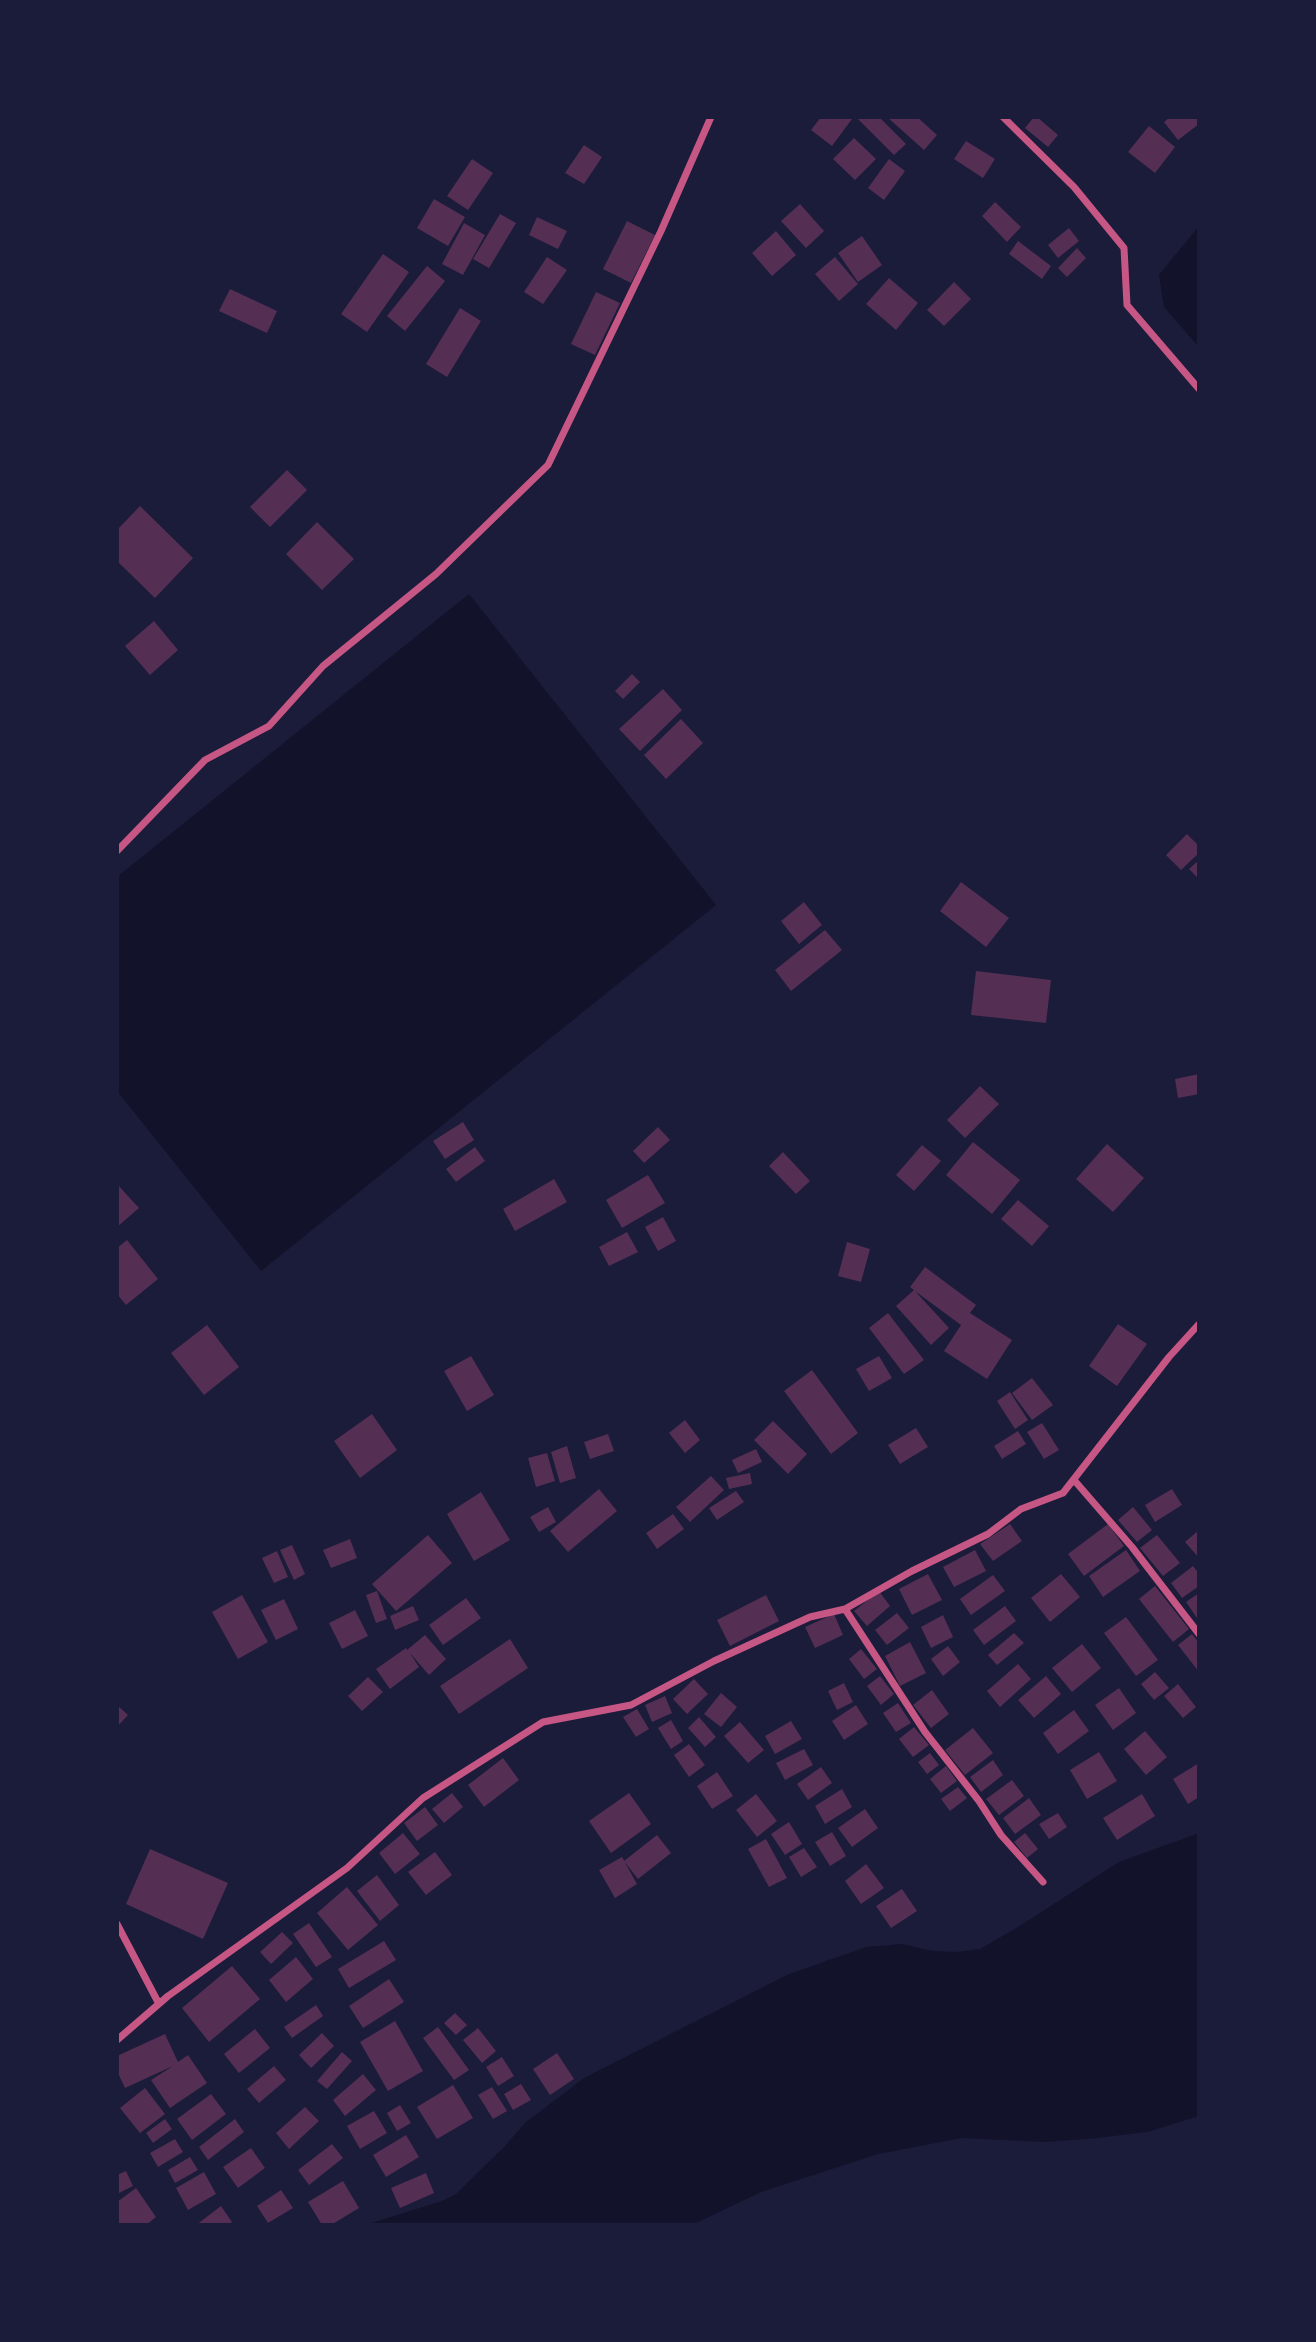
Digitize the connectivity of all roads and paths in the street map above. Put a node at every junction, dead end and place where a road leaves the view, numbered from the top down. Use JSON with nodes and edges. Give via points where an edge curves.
{"nodes":[{"id":1,"x":711,"y":117,"type":"edge"},
{"id":2,"x":1003,"y":117,"type":"edge"},
{"id":3,"x":1199,"y":389,"type":"edge"},
{"id":4,"x":117,"y":851,"type":"edge"},
{"id":5,"x":1199,"y":1324,"type":"edge"},
{"id":6,"x":1074,"y":1480,"type":"junction"},
{"id":7,"x":845,"y":1609,"type":"junction"},
{"id":8,"x":1199,"y":1634,"type":"edge"},
{"id":9,"x":1043,"y":1882,"type":"dead end"},
{"id":10,"x":117,"y":1924,"type":"edge"},
{"id":11,"x":159,"y":2004,"type":"junction"},
{"id":12,"x":117,"y":2040,"type":"edge"}],
"edges":[{"from":1,"to":4,"type":"street","via":[[548,465],[436,574],[323,666],[269,726],[205,760]]},
{"from":2,"to":3,"type":"street","via":[[1074,187],[1124,248],[1128,305]]},
{"from":5,"to":6,"type":"street"},
{"from":6,"to":7,"type":"street","via":[[1063,1493],[1021,1509],[988,1534]]},
{"from":6,"to":8,"type":"street"},
{"from":7,"to":9,"type":"street","via":[[925,1732],[1000,1835]]},
{"from":7,"to":11,"type":"street","via":[[810,1617],[631,1704],[543,1722],[423,1798],[346,1868]]},
{"from":10,"to":11,"type":"street"},
{"from":11,"to":12,"type":"street"}]}
